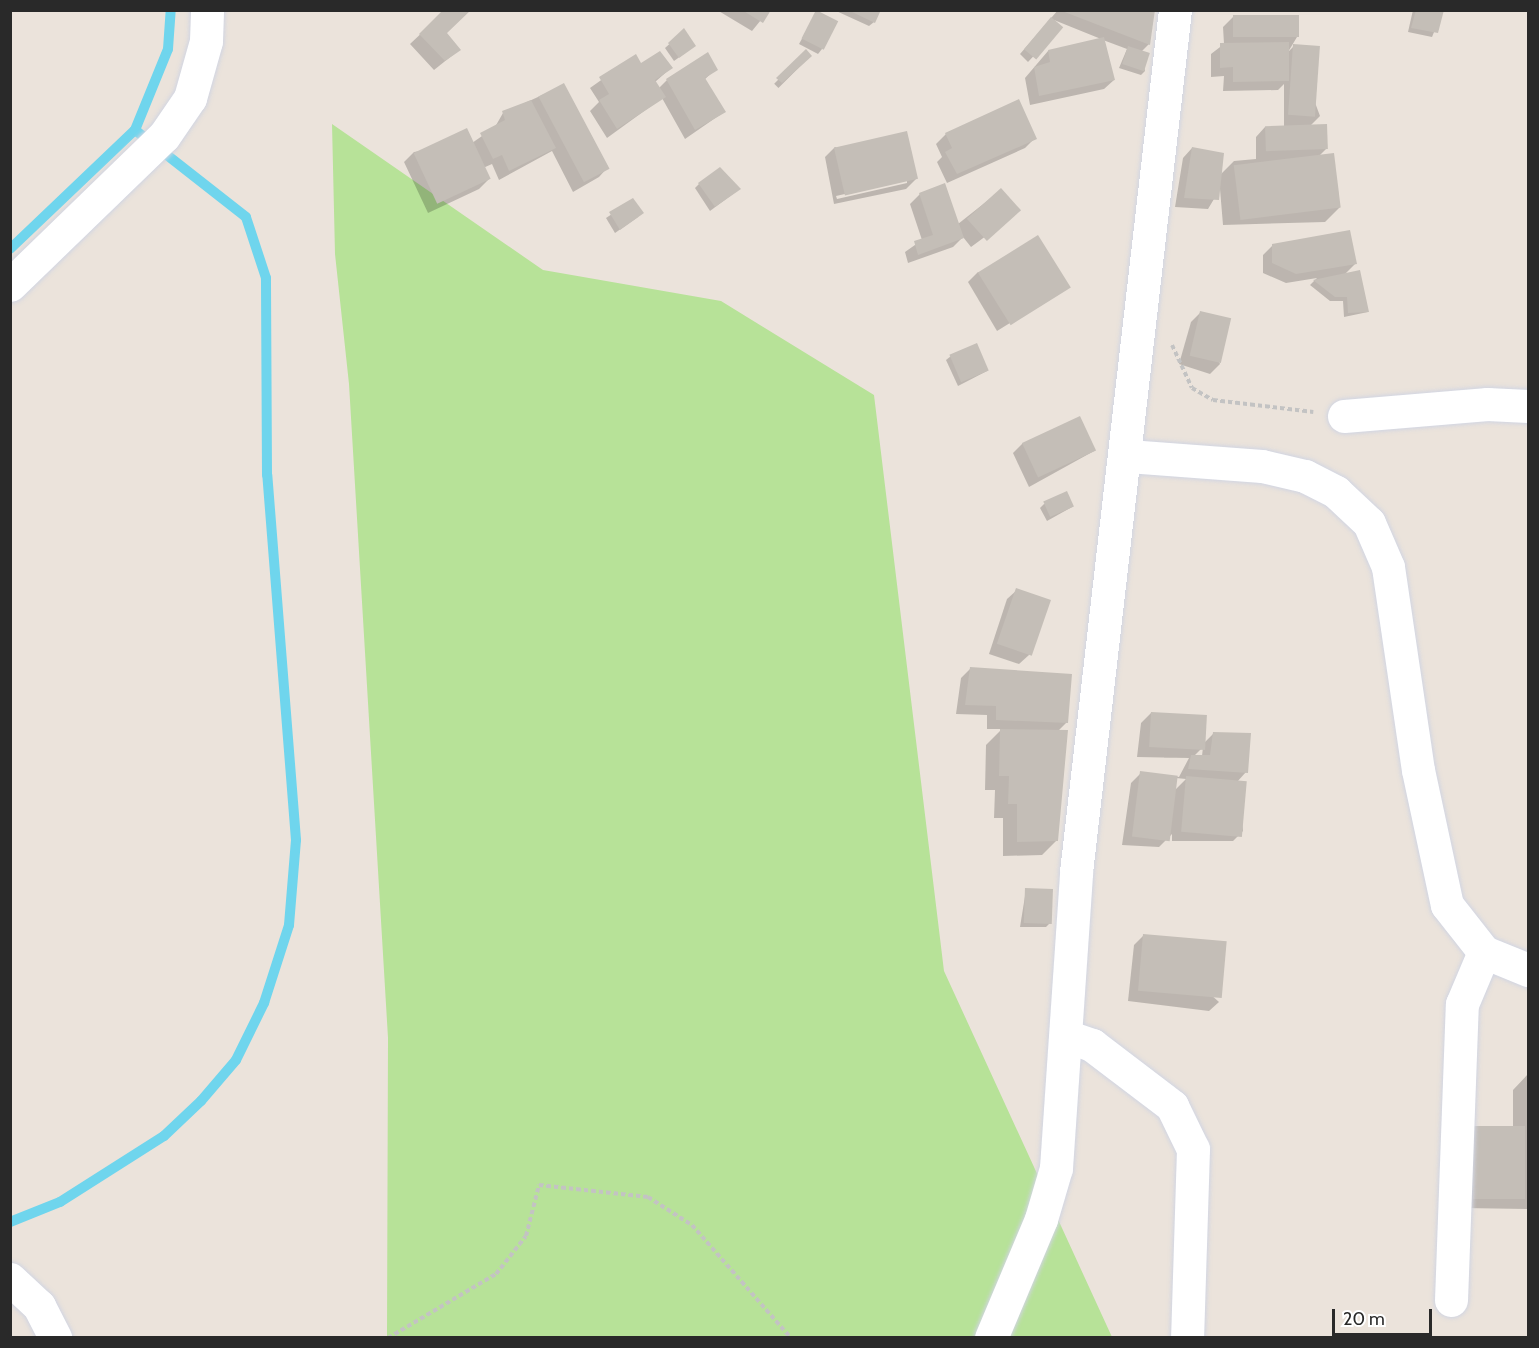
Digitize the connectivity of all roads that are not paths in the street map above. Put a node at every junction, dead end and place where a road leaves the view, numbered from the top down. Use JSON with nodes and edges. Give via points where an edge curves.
{"nodes":[{"id":1,"x":207,"y":10,"type":"edge"},
{"id":2,"x":1175,"y":10,"type":"edge"},
{"id":3,"x":10,"y":285,"type":"edge"},
{"id":4,"x":1528,"y":406,"type":"edge"},
{"id":5,"x":1344,"y":416,"type":"road end"},
{"id":6,"x":1128,"y":456,"type":"junction"},
{"id":7,"x":1484,"y":952,"type":"junction"},
{"id":8,"x":1528,"y":970,"type":"edge"},
{"id":9,"x":1066,"y":1036,"type":"junction"},
{"id":10,"x":10,"y":1279,"type":"edge"},
{"id":11,"x":1451,"y":1300,"type":"dead end"},
{"id":12,"x":54,"y":1338,"type":"edge"},
{"id":13,"x":991,"y":1338,"type":"edge"},
{"id":14,"x":1187,"y":1338,"type":"edge"}],
"edges":[{"from":1,"to":3,"type":"street","via":[[206,41],[190,98],[156,147]]},
{"from":2,"to":6,"type":"street","via":[[1144,250]]},
{"from":4,"to":5,"type":"street","via":[[1487,404]]},
{"from":6,"to":7,"type":"street","via":[[1263,466],[1305,476],[1336,492],[1368,523],[1388,567],[1434,859],[1447,905]]},
{"from":6,"to":9,"type":"street","via":[[1076,872]]},
{"from":7,"to":8,"type":"street"},
{"from":7,"to":11,"type":"street","via":[[1462,1004]]},
{"from":9,"to":13,"type":"street","via":[[1056,1167],[1041,1219]]},
{"from":9,"to":14,"type":"street","via":[[1092,1045],[1172,1106],[1193,1149]]},
{"from":10,"to":12,"type":"street","via":[[39,1306]]}]}
